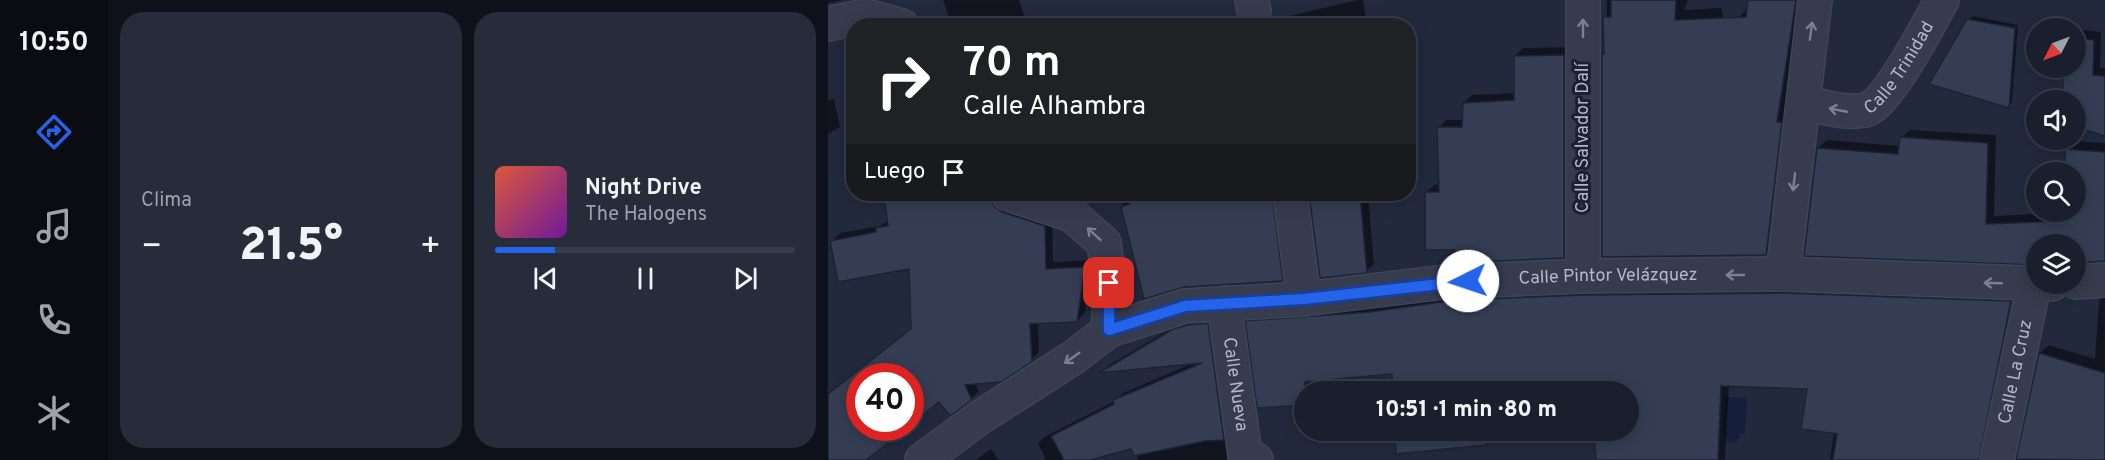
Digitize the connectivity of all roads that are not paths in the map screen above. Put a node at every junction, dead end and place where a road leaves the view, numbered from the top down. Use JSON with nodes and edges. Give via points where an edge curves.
{"nodes":[{"id":1,"x":1583,"y":0,"type":"edge"},
{"id":2,"x":1815,"y":0,"type":"edge"},
{"id":3,"x":1942,"y":0,"type":"edge"},
{"id":4,"x":866,"y":8,"type":"edge"},
{"id":5,"x":886,"y":18,"type":"edge"},
{"id":6,"x":828,"y":24,"type":"edge"},
{"id":7,"x":1805,"y":103,"type":"junction"},
{"id":8,"x":1029,"y":201,"type":"edge"},
{"id":9,"x":1291,"y":201,"type":"edge"},
{"id":10,"x":1783,"y":274,"type":"junction"},
{"id":11,"x":1583,"y":276,"type":"junction"},
{"id":12,"x":2105,"y":280,"type":"edge"},
{"id":13,"x":2086,"y":281,"type":"edge"},
{"id":14,"x":2026,"y":283,"type":"edge"},
{"id":15,"x":2040,"y":294,"type":"edge"},
{"id":16,"x":1304,"y":299,"type":"junction"},
{"id":17,"x":1224,"y":303,"type":"junction"},
{"id":18,"x":1109,"y":330,"type":"junction"},
{"id":19,"x":922,"y":460,"type":"edge"},
{"id":20,"x":1256,"y":460,"type":"edge"},
{"id":21,"x":1997,"y":460,"type":"edge"}],
"edges":[{"from":11,"to":1,"type":"street","name":"Calle Salvador Dalí","one_way":true},
{"from":7,"to":2,"type":"street","one_way":true},
{"from":3,"to":7,"type":"street","name":"Calle Trinidad","one_way":true,"via":[[1888,91],[1868,109],[1850,112]]},
{"from":4,"to":5,"type":"street"},
{"from":4,"to":6,"type":"street"},
{"from":7,"to":10,"type":"street","one_way":true},
{"from":18,"to":8,"type":"street","one_way":true,"via":[[1104,243],[1072,215]]},
{"from":9,"to":16,"type":"street"},
{"from":10,"to":11,"type":"street","name":"Calle Pintor Velázquez","one_way":true},
{"from":14,"to":10,"type":"street","name":"Calle Pintor Velázquez","one_way":true},
{"from":11,"to":16,"type":"street","name":"Calle Pintor Velázquez","via":[[1445,282]]},
{"from":12,"to":13,"type":"street"},
{"from":15,"to":21,"type":"street","name":"Calle La Cruz"},
{"from":16,"to":17,"type":"street","name":"Calle Pintor Velázquez"},
{"from":17,"to":18,"type":"street","name":"Calle Pintor Velázquez","via":[[1185,306]]},
{"from":17,"to":20,"type":"street","name":"Calle Nueva","via":[[1245,455]]},
{"from":18,"to":19,"type":"street","name":"Calle Pintor Velázquez","one_way":true}]}
